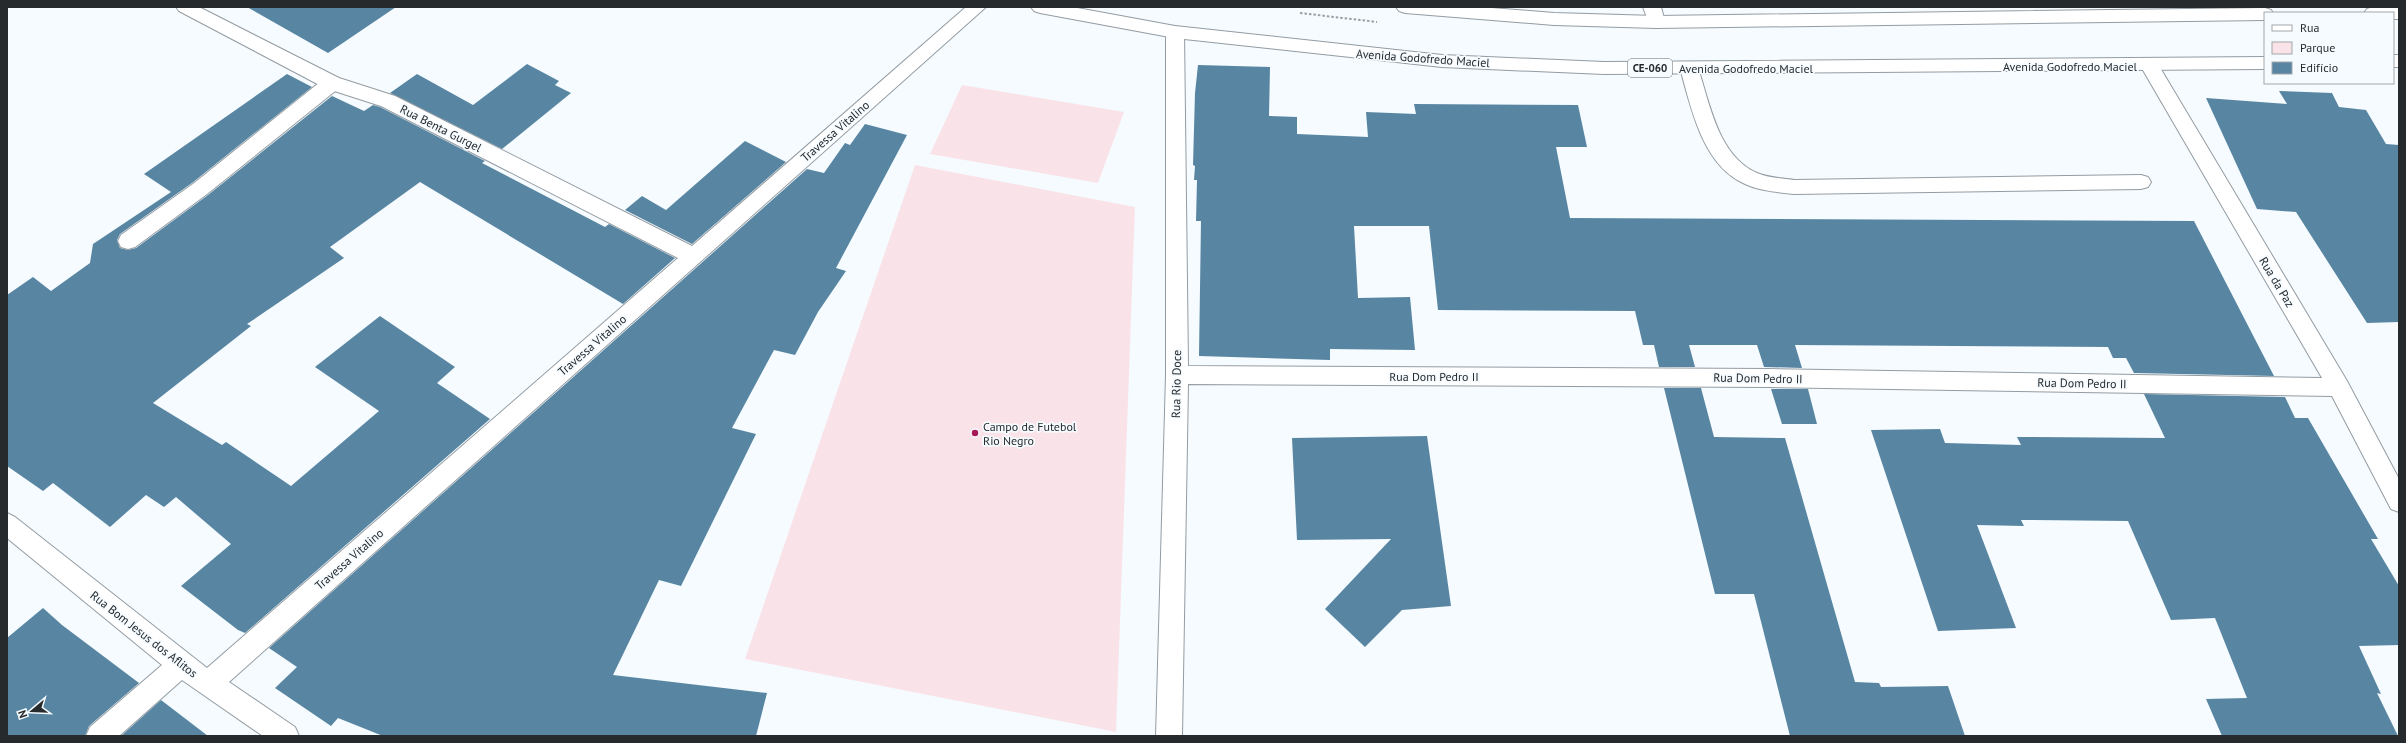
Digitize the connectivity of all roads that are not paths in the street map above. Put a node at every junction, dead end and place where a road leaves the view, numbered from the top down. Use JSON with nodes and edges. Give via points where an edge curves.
{"nodes":[{"id":1,"x":185,"y":7,"type":"edge"},
{"id":2,"x":977,"y":7,"type":"edge"},
{"id":3,"x":1040,"y":7,"type":"edge"},
{"id":4,"x":1405,"y":7,"type":"edge"},
{"id":5,"x":1654,"y":14,"type":"edge"},
{"id":6,"x":2264,"y":14,"type":"edge"},
{"id":7,"x":1175,"y":32,"type":"junction"},
{"id":8,"x":2264,"y":63,"type":"edge"},
{"id":9,"x":2149,"y":65,"type":"junction"},
{"id":10,"x":1689,"y":68,"type":"junction"},
{"id":11,"x":332,"y":83,"type":"junction"},
{"id":12,"x":2141,"y":182,"type":"dead end"},
{"id":13,"x":128,"y":242,"type":"dead end"},
{"id":14,"x":693,"y":256,"type":"junction"},
{"id":15,"x":1177,"y":375,"type":"junction"},
{"id":16,"x":2339,"y":388,"type":"junction"},
{"id":17,"x":2399,"y":502,"type":"edge"},
{"id":18,"x":7,"y":524,"type":"edge"},
{"id":19,"x":181,"y":665,"type":"junction"},
{"id":20,"x":208,"y":684,"type":"junction"},
{"id":21,"x":99,"y":736,"type":"edge"},
{"id":22,"x":286,"y":736,"type":"edge"},
{"id":23,"x":1169,"y":736,"type":"edge"}],
"edges":[{"from":1,"to":11,"type":"street","name":"Rua Benta Gurgel"},
{"from":2,"to":14,"type":"street","name":"Travessa Vitalino"},
{"from":3,"to":7,"type":"street","name":"Avenida Godofredo Maciel","number":"CE-060"},
{"from":4,"to":5,"type":"street","via":[[1554,19]]},
{"from":5,"to":6,"type":"street"},
{"from":7,"to":10,"type":"street","name":"Avenida Godofredo Maciel","number":"CE-060","via":[[1442,61],[1604,68]]},
{"from":7,"to":15,"type":"street","name":"Rua Rio Doce"},
{"from":8,"to":9,"type":"street","name":"Avenida Godofredo Maciel","number":"CE-060"},
{"from":9,"to":10,"type":"street","name":"Avenida Godofredo Maciel","number":"CE-060"},
{"from":9,"to":16,"type":"street","name":"Rua da Paz"},
{"from":10,"to":12,"type":"street","via":[[1714,141],[1725,159],[1744,176],[1768,184],[1794,187]]},
{"from":11,"to":13,"type":"street","via":[[200,189]]},
{"from":11,"to":14,"type":"street","name":"Rua Benta Gurgel","via":[[388,101]]},
{"from":14,"to":20,"type":"street","name":"Travessa Vitalino"},
{"from":15,"to":16,"type":"street","name":"Rua Dom Pedro II","via":[[1762,378]]},
{"from":15,"to":23,"type":"street","name":"Rua Rio Doce"},
{"from":16,"to":17,"type":"street","name":"Rua da Paz"},
{"from":18,"to":19,"type":"street","name":"Rua Bom Jesus dos Aflitos"},
{"from":19,"to":20,"type":"street","name":"Rua Bom Jesus dos Aflitos"},
{"from":19,"to":21,"type":"street"},
{"from":20,"to":22,"type":"street","name":"Rua Bom Jesus dos Aflitos"}]}
